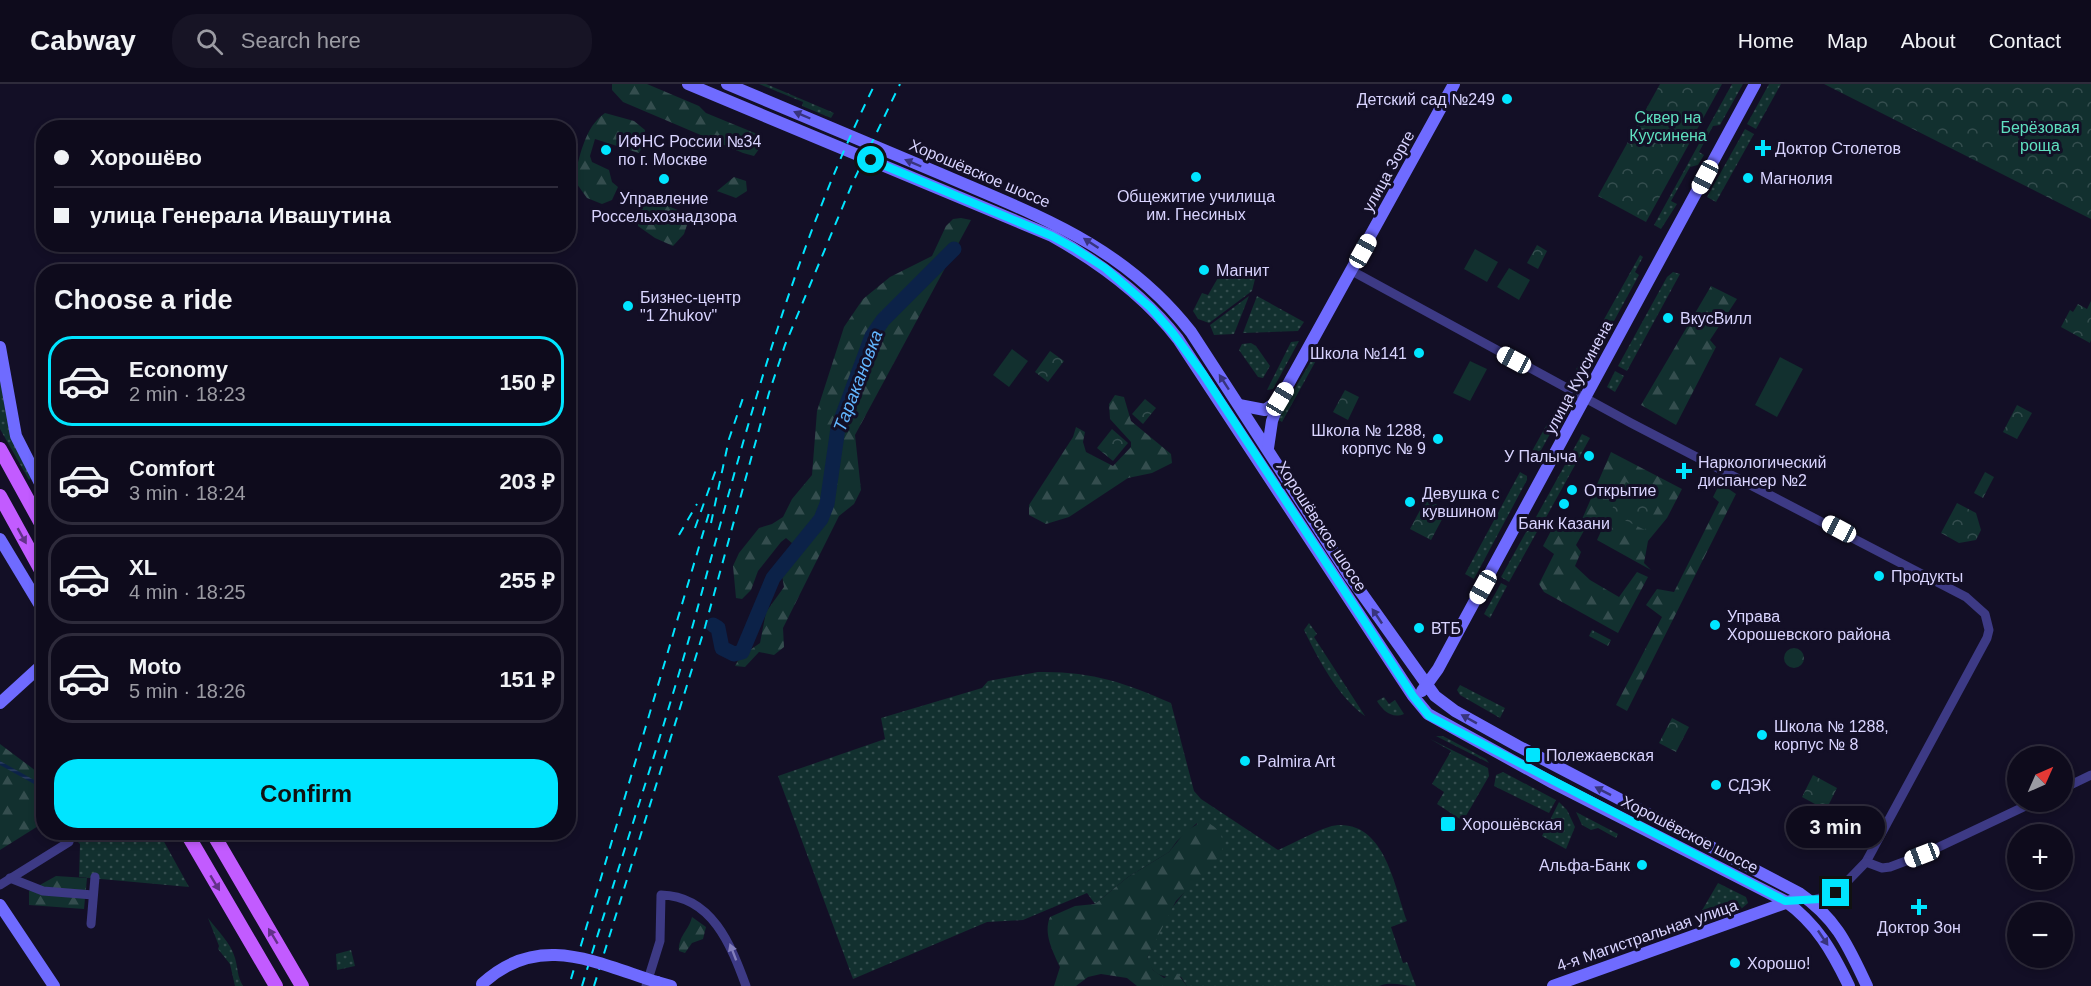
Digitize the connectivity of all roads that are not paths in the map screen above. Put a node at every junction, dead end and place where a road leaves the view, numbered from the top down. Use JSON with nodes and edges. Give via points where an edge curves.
{"nodes":[{"id":1,"x":687,"y":84,"type":"edge"},
{"id":2,"x":727,"y":84,"type":"edge"},
{"id":3,"x":1454,"y":84,"type":"edge"},
{"id":4,"x":1755,"y":84,"type":"edge"},
{"id":5,"x":1352,"y":270,"type":"junction"},
{"id":6,"x":0,"y":347,"type":"edge"},
{"id":7,"x":1586,"y":398,"type":"junction"},
{"id":8,"x":1280,"y":399,"type":"junction"},
{"id":9,"x":1239,"y":405,"type":"junction"},
{"id":10,"x":1268,"y":448,"type":"junction"},
{"id":11,"x":0,"y":449,"type":"edge"},
{"id":12,"x":36,"y":475,"type":"edge"},
{"id":13,"x":0,"y":496,"type":"edge"},
{"id":14,"x":36,"y":514,"type":"edge"},
{"id":15,"x":0,"y":539,"type":"edge"},
{"id":16,"x":36,"y":561,"type":"edge"},
{"id":17,"x":36,"y":599,"type":"edge"},
{"id":18,"x":36,"y":670,"type":"edge"},
{"id":19,"x":1400,"y":675,"type":"junction"},
{"id":20,"x":1426,"y":684,"type":"junction"},
{"id":21,"x":0,"y":702,"type":"edge"},
{"id":22,"x":1422,"y":708,"type":"junction"},
{"id":23,"x":2091,"y":775,"type":"edge"},
{"id":24,"x":2073,"y":784,"type":"edge"},
{"id":25,"x":2012,"y":812,"type":"edge"},
{"id":26,"x":191,"y":840,"type":"edge"},
{"id":27,"x":217,"y":840,"type":"edge"},
{"id":28,"x":69,"y":842,"type":"dead end"},
{"id":29,"x":1866,"y":862,"type":"junction"},
{"id":30,"x":95,"y":877,"type":"dead end"},
{"id":31,"x":10,"y":878,"type":"junction"},
{"id":32,"x":1784,"y":884,"type":"junction"},
{"id":33,"x":0,"y":885,"type":"edge"},
{"id":34,"x":93,"y":895,"type":"junction"},
{"id":35,"x":1785,"y":901,"type":"junction"},
{"id":36,"x":1810,"y":901,"type":"junction"},
{"id":37,"x":0,"y":905,"type":"edge"},
{"id":38,"x":91,"y":924,"type":"dead end"},
{"id":39,"x":651,"y":984,"type":"edge"},
{"id":40,"x":481,"y":985,"type":"edge"},
{"id":41,"x":54,"y":986,"type":"edge"},
{"id":42,"x":276,"y":986,"type":"edge"},
{"id":43,"x":302,"y":986,"type":"edge"},
{"id":44,"x":671,"y":986,"type":"edge"},
{"id":45,"x":746,"y":986,"type":"edge"},
{"id":46,"x":1553,"y":986,"type":"edge"},
{"id":47,"x":1849,"y":986,"type":"edge"},
{"id":48,"x":1867,"y":986,"type":"edge"}],
"edges":[{"from":1,"to":19,"type":"main road","name":"Хорошёвское шоссе","via":[[1052,236],[1105,268],[1151,308],[1203,374]]},
{"from":9,"to":2,"type":"main road","name":"Хорошёвское шоссе","one_way":true,"via":[[1182,319],[1102,250],[1058,225]]},
{"from":3,"to":5,"type":"main road","name":"улица Зорге"},
{"from":4,"to":7,"type":"main road","name":"улица Куусинена"},
{"from":5,"to":7,"type":"street"},
{"from":5,"to":8,"type":"main road","name":"улица Зорге"},
{"from":6,"to":12,"type":"main road","via":[[16,436]]},
{"from":7,"to":20,"type":"main road","name":"улица Куусинена","via":[[1438,669]]},
{"from":7,"to":29,"type":"street","via":[[1907,564],[1969,598],[1985,614],[1989,630],[1983,646]]},
{"from":8,"to":9,"type":"main road","via":[[1265,410]]},
{"from":8,"to":10,"type":"main road","name":"улица Зорге"},
{"from":9,"to":10,"type":"main road","name":"Хорошёвское шоссе"},
{"from":20,"to":10,"type":"main road","name":"Хорошёвское шоссе","one_way":true,"via":[[1354,583]]},
{"from":11,"to":14,"type":"main road"},
{"from":13,"to":16,"type":"main road","one_way":true},
{"from":15,"to":17,"type":"main road"},
{"from":18,"to":21,"type":"main road"},
{"from":19,"to":20,"type":"main road","via":[[1411,687]]},
{"from":19,"to":22,"type":"main road","name":"Хорошёвское шоссе"},
{"from":20,"to":22,"type":"main road","via":[[1418,699]]},
{"from":32,"to":20,"type":"main road","name":"Хорошёвское шоссе","one_way":true,"via":[[1518,746],[1449,707]]},
{"from":22,"to":35,"type":"main road","name":"Хорошёвское шоссе","via":[[1434,720]]},
{"from":23,"to":24,"type":"street"},
{"from":25,"to":29,"type":"street","via":[[1890,867]]},
{"from":26,"to":42,"type":"main road","one_way":true},
{"from":43,"to":27,"type":"main road","one_way":true,"bridge":true},
{"from":28,"to":31,"type":"street"},
{"from":29,"to":36,"type":"street","via":[[1836,893]]},
{"from":30,"to":34,"type":"street"},
{"from":31,"to":33,"type":"street"},
{"from":31,"to":34,"type":"street","via":[[43,891]]},
{"from":32,"to":35,"type":"main road","via":[[1790,892]]},
{"from":32,"to":36,"type":"main road","name":"Хорошёвское шоссе"},
{"from":34,"to":38,"type":"street"},
{"from":35,"to":36,"type":"main road"},
{"from":35,"to":46,"type":"main road","name":"4-я Магистральная улица"},
{"from":35,"to":47,"type":"main road","name":"Хорошёвское шоссе","one_way":true,"via":[[1822,936]]},
{"from":36,"to":48,"type":"main road","name":"Хорошёвское шоссе","via":[[1839,931]]},
{"from":37,"to":41,"type":"main road"},
{"from":39,"to":40,"type":"main road","bridge":true,"via":[[569,955],[546,954],[512,963]]},
{"from":39,"to":44,"type":"main road"},
{"from":45,"to":39,"type":"street","one_way":true,"via":[[730,943],[715,921],[683,898],[661,895],[660,941]]}]}
